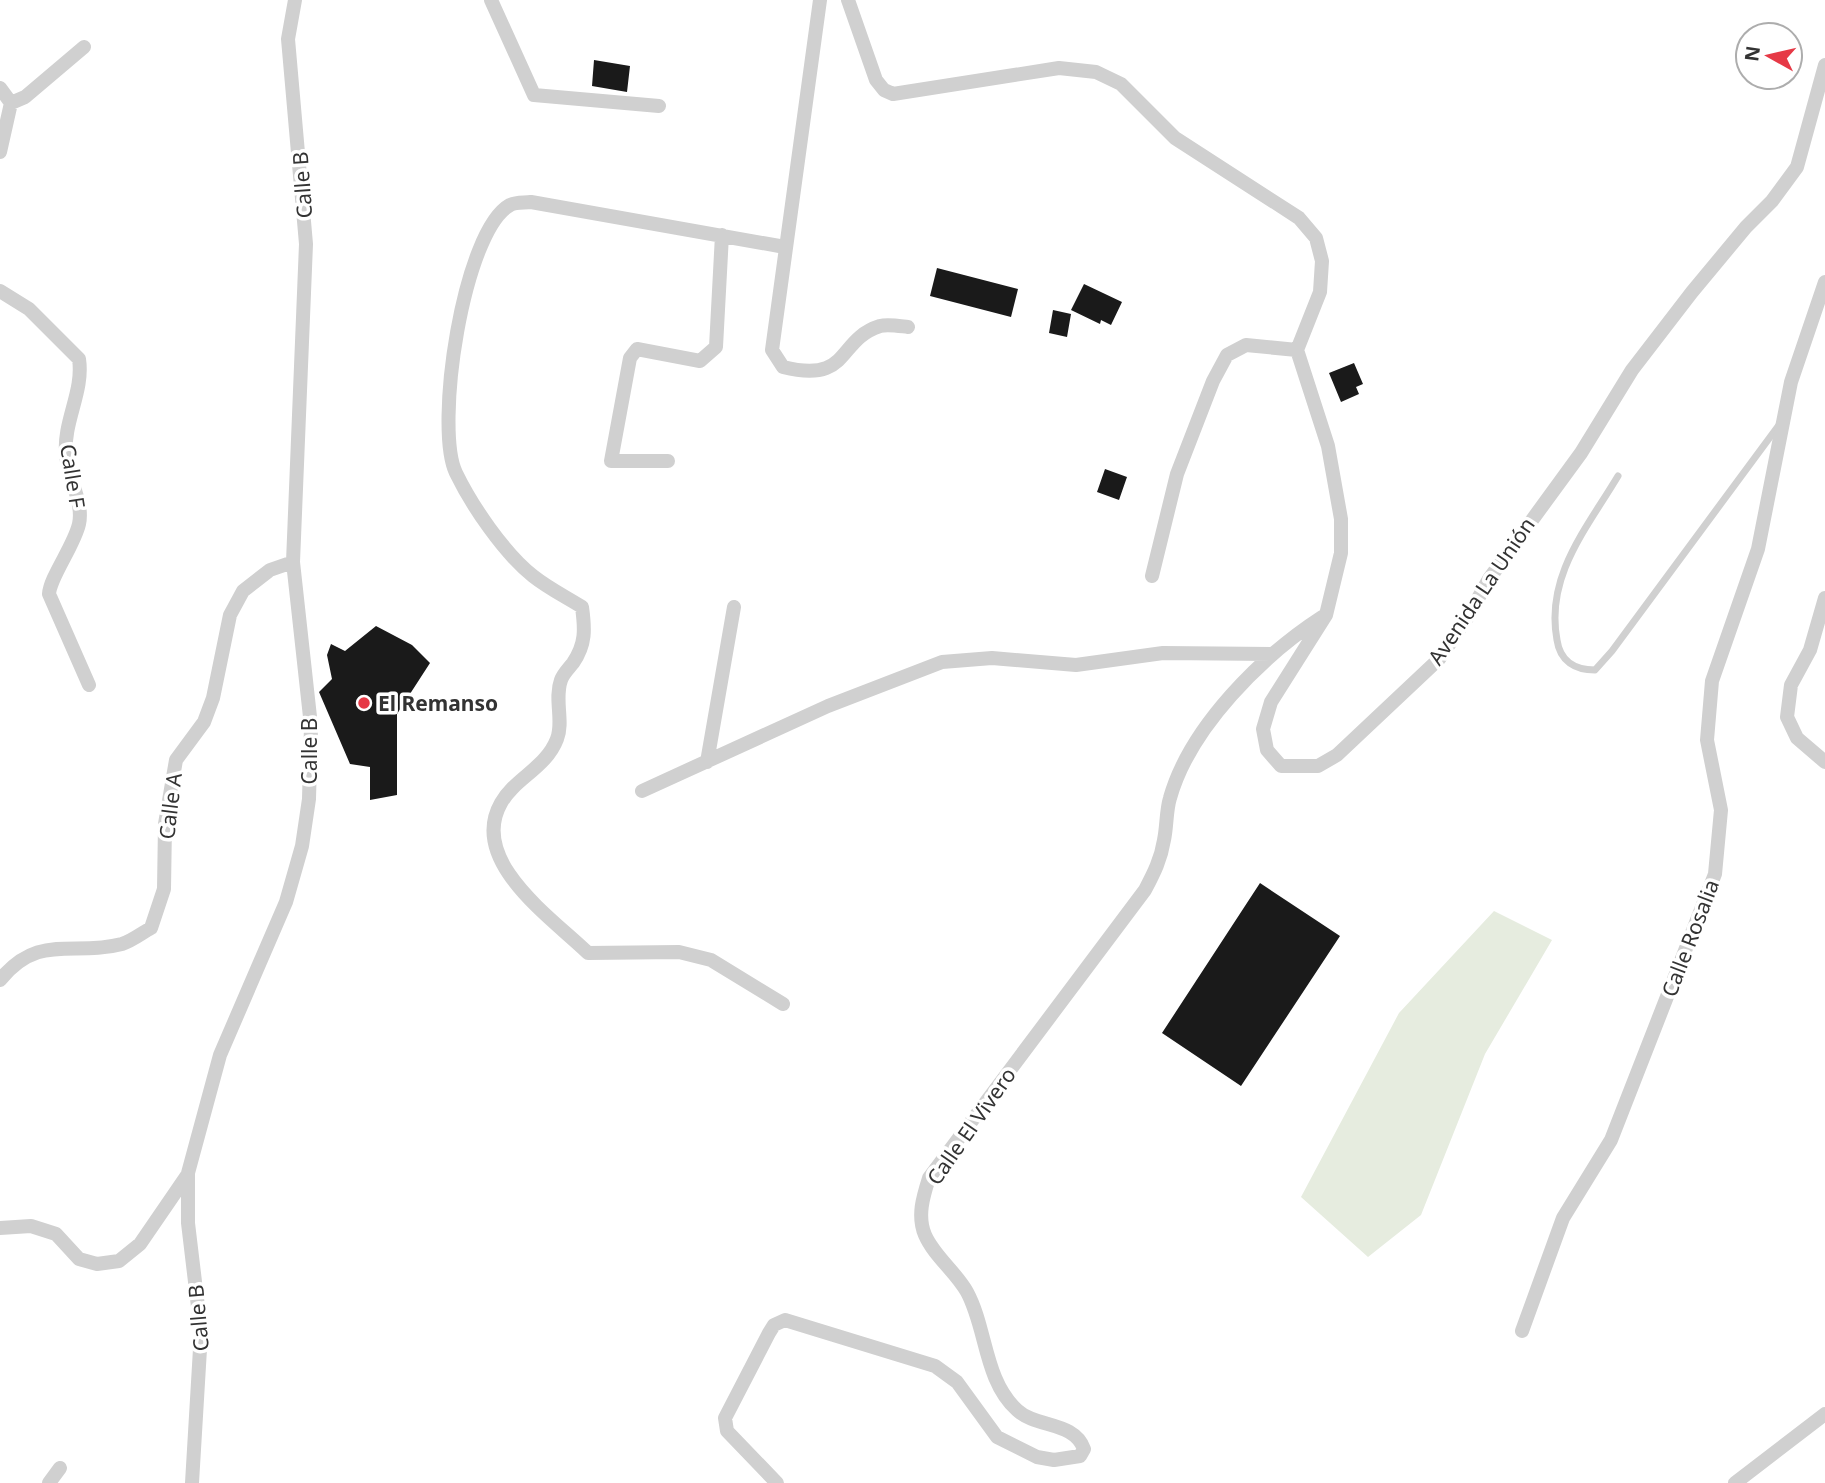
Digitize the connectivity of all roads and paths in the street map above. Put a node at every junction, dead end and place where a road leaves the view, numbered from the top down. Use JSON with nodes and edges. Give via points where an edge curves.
{"nodes":[{"id":1,"x":295,"y":0,"type":"edge"},
{"id":2,"x":491,"y":0,"type":"edge"},
{"id":3,"x":820,"y":0,"type":"edge"},
{"id":4,"x":848,"y":0,"type":"edge"},
{"id":5,"x":84,"y":47,"type":"dead end"},
{"id":6,"x":1825,"y":65,"type":"edge"},
{"id":7,"x":0,"y":88,"type":"edge"},
{"id":8,"x":11,"y":103,"type":"junction"},
{"id":9,"x":659,"y":106,"type":"dead end"},
{"id":10,"x":0,"y":152,"type":"edge"},
{"id":11,"x":722,"y":235,"type":"junction"},
{"id":12,"x":785,"y":247,"type":"junction"},
{"id":13,"x":1825,"y":282,"type":"edge"},
{"id":14,"x":0,"y":290,"type":"edge"},
{"id":15,"x":908,"y":327,"type":"dead end"},
{"id":16,"x":1297,"y":350,"type":"junction"},
{"id":17,"x":1784,"y":418,"type":"junction"},
{"id":18,"x":668,"y":461,"type":"dead end"},
{"id":19,"x":1618,"y":475,"type":"dead end"},
{"id":20,"x":293,"y":562,"type":"junction"},
{"id":21,"x":1152,"y":576,"type":"dead end"},
{"id":22,"x":1825,"y":598,"type":"edge"},
{"id":23,"x":734,"y":607,"type":"dead end"},
{"id":24,"x":1326,"y":615,"type":"junction"},
{"id":25,"x":1272,"y":654,"type":"junction"},
{"id":26,"x":89,"y":685,"type":"dead end"},
{"id":27,"x":706,"y":762,"type":"junction"},
{"id":28,"x":1825,"y":762,"type":"edge"},
{"id":29,"x":642,"y":791,"type":"dead end"},
{"id":30,"x":0,"y":980,"type":"edge"},
{"id":31,"x":783,"y":1004,"type":"dead end"},
{"id":32,"x":188,"y":1173,"type":"junction"},
{"id":33,"x":0,"y":1228,"type":"edge"},
{"id":34,"x":1522,"y":1331,"type":"dead end"},
{"id":35,"x":1825,"y":1414,"type":"edge"},
{"id":36,"x":60,"y":1468,"type":"dead end"},
{"id":37,"x":49,"y":1483,"type":"edge"},
{"id":38,"x":192,"y":1483,"type":"edge"},
{"id":39,"x":777,"y":1483,"type":"edge"},
{"id":40,"x":1735,"y":1483,"type":"edge"}],
"edges":[{"from":1,"to":20,"type":"street","name":"Calle B","via":[[288,39],[306,244]]},
{"from":2,"to":9,"type":"street","via":[[534,94]]},
{"from":3,"to":12,"type":"street"},
{"from":4,"to":16,"type":"street","via":[[876,80],[892,94],[1059,68],[1096,72],[1121,84],[1151,118],[1203,158],[1299,218],[1316,238],[1322,261],[1320,292]]},
{"from":5,"to":8,"type":"street","via":[[25,97]]},
{"from":6,"to":24,"type":"street","name":"Avenida La Unión","via":[[1797,167],[1632,370],[1581,453],[1496,569],[1439,659],[1337,755],[1318,765],[1281,766],[1267,750],[1264,729],[1271,702]]},
{"from":7,"to":8,"type":"street"},
{"from":8,"to":10,"type":"street"},
{"from":11,"to":12,"type":"street"},
{"from":11,"to":18,"type":"street","via":[[716,347],[700,361],[637,349],[630,358],[611,461]]},
{"from":11,"to":31,"type":"street","via":[[531,202],[510,204],[493,221],[467,281],[447,408],[455,471],[497,539],[532,575],[582,607],[586,633],[561,681],[559,737],[544,762],[502,801],[493,824],[496,849],[515,885],[588,953],[679,952],[711,960]]},
{"from":12,"to":15,"type":"street","via":[[772,350],[783,367],[808,373],[827,369],[881,325]]},
{"from":13,"to":17,"type":"street","name":"Calle Rosalia","via":[[1791,382]]},
{"from":14,"to":26,"type":"street","name":"Calle F","via":[[29,309],[79,359],[80,388],[67,430],[66,457],[80,521],[49,594]]},
{"from":16,"to":21,"type":"street","via":[[1246,345],[1227,355],[1177,474]]},
{"from":16,"to":24,"type":"street","name":"Avenida La Unión","via":[[1328,446],[1342,519],[1341,553]]},
{"from":17,"to":19,"type":"lane","via":[[1612,651],[1595,670],[1580,670],[1568,664],[1558,647],[1553,620],[1556,586]]},
{"from":17,"to":34,"type":"street","name":"Calle Rosalia","via":[[1758,549],[1712,681],[1707,740],[1721,810],[1715,874],[1611,1140],[1563,1219]]},
{"from":20,"to":30,"type":"street","name":"Calle A","via":[[270,570],[243,591],[230,615],[214,698],[204,722],[176,760],[166,824],[164,889],[151,928],[122,944],[47,949],[22,957]]},
{"from":20,"to":32,"type":"street","name":"Calle B","via":[[310,726],[309,799],[302,846],[286,901],[220,1055]]},
{"from":22,"to":28,"type":"street","via":[[1810,650],[1791,685],[1787,717],[1797,738]]},
{"from":23,"to":27,"type":"street"},
{"from":24,"to":25,"type":"street","name":"Calle El Vivero"},
{"from":25,"to":27,"type":"street","via":[[1163,653],[1076,666],[992,658],[942,662],[828,706]]},
{"from":25,"to":39,"type":"street","name":"Calle El Vivero","via":[[1241,684],[1178,772],[1158,866],[1145,890],[929,1178],[922,1201],[926,1237],[966,1290],[1003,1392],[1017,1411],[1081,1440],[1084,1449],[1080,1457],[1037,1457],[997,1437],[957,1382],[935,1366],[805,1324],[779,1322],[725,1418],[731,1436]]},
{"from":27,"to":29,"type":"street"},
{"from":32,"to":33,"type":"street","via":[[140,1244],[119,1261],[97,1264],[79,1259],[56,1234],[31,1226]]},
{"from":32,"to":38,"type":"street","name":"Calle B","via":[[188,1223],[201,1332]]},
{"from":35,"to":40,"type":"street"},
{"from":36,"to":37,"type":"street"}]}
